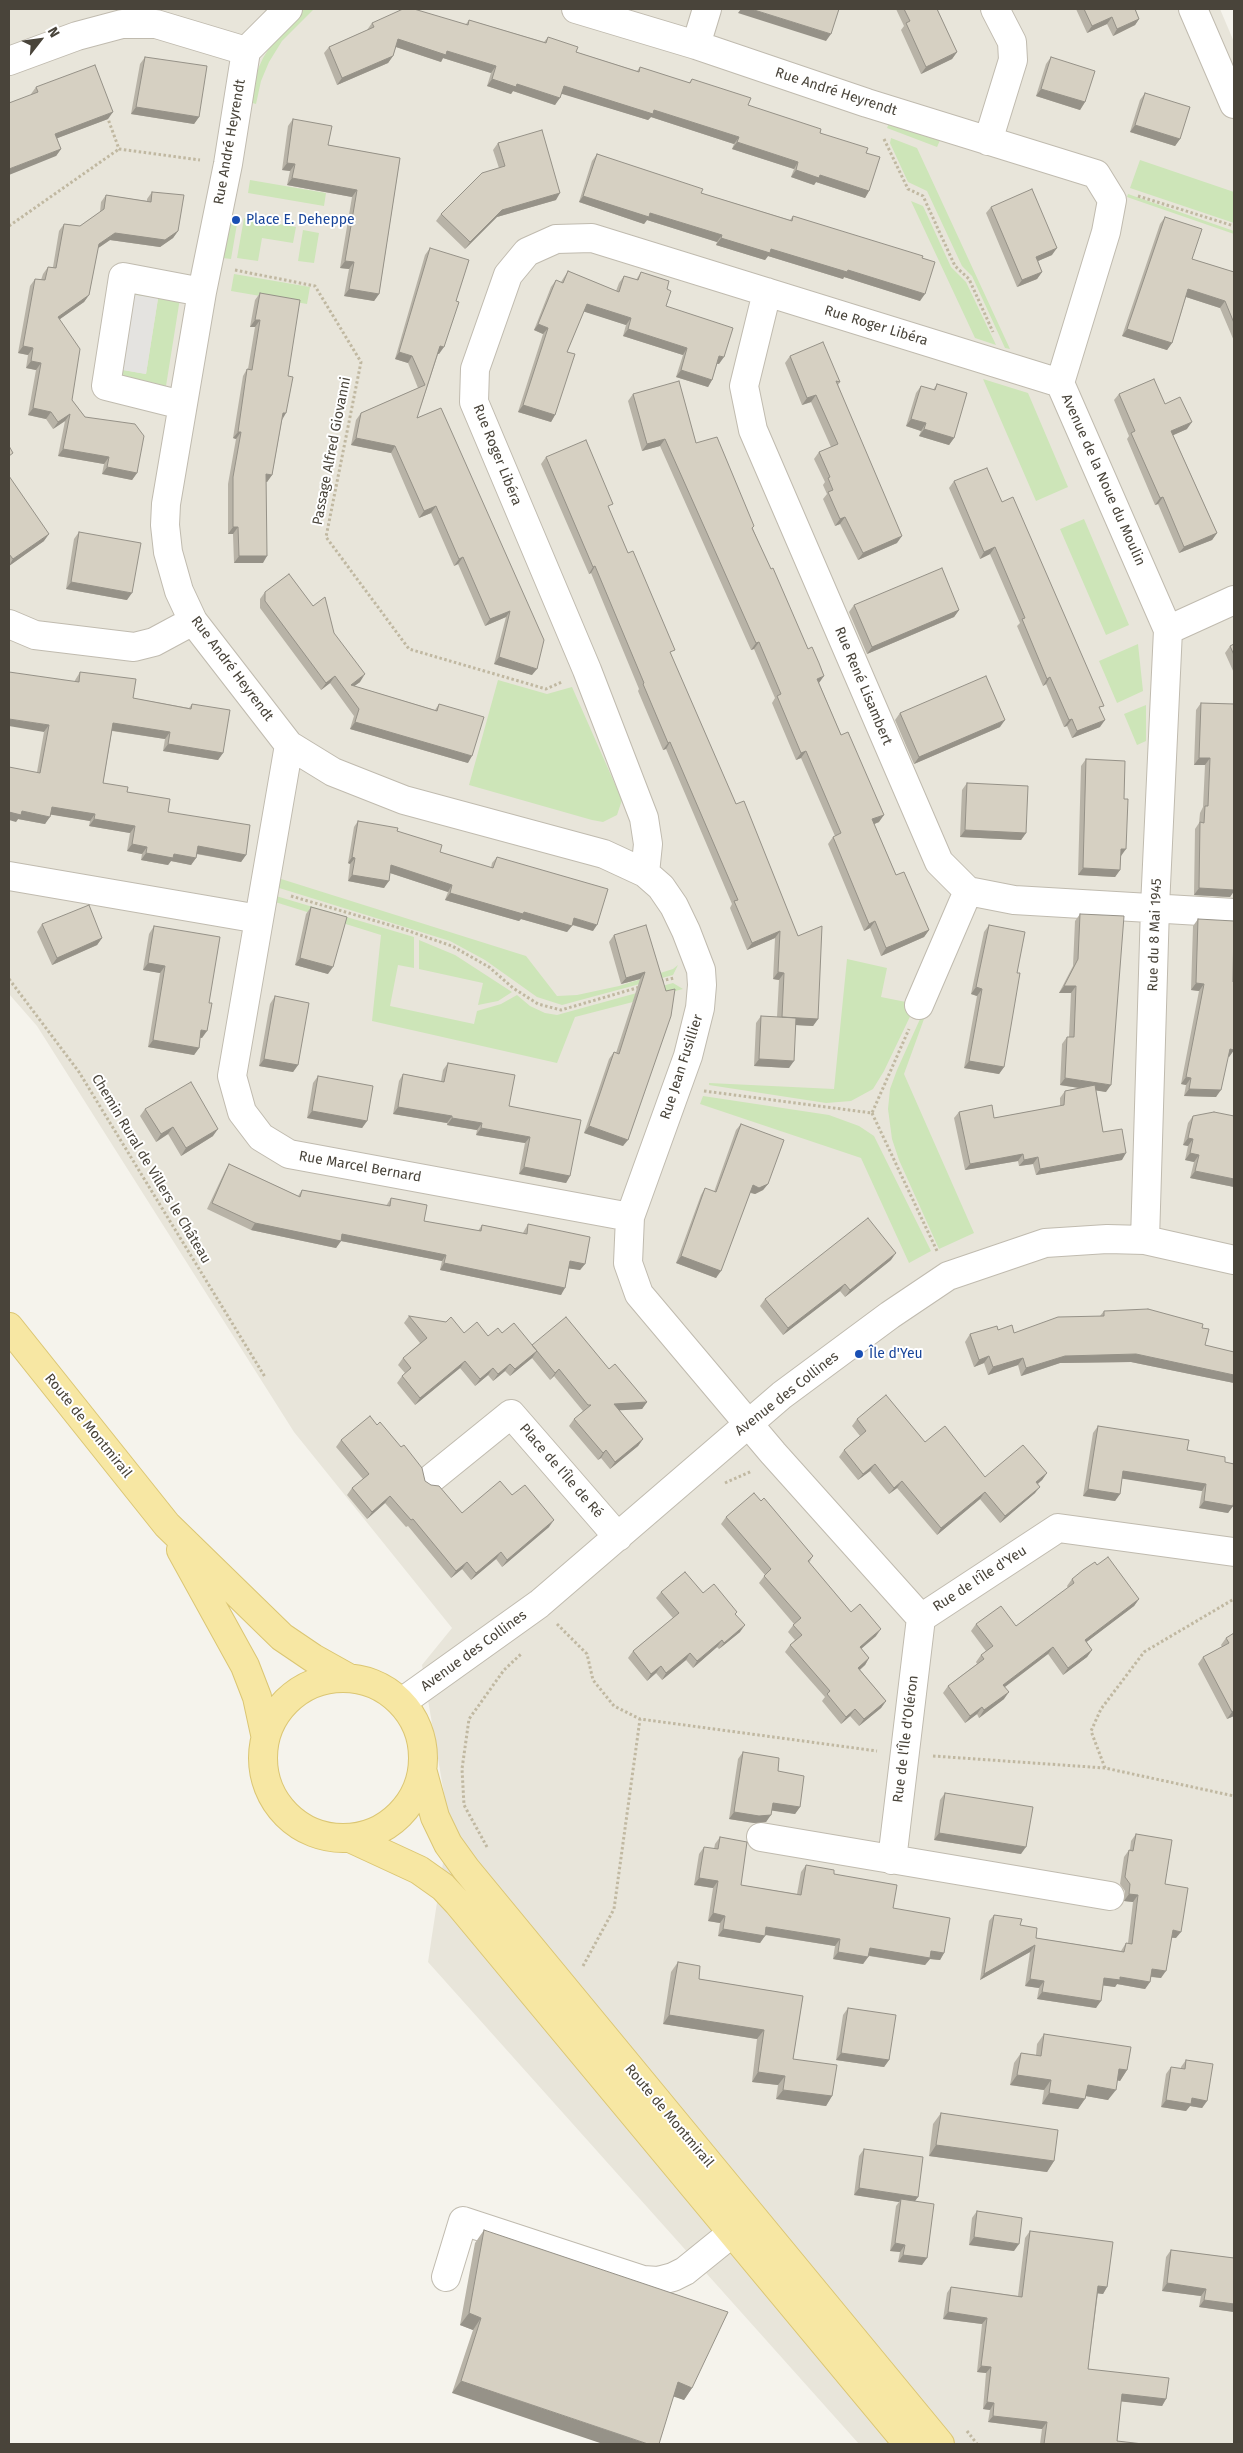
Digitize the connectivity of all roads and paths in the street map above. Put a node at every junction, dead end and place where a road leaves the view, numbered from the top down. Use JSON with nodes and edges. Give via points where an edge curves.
{"nodes":[{"id":1,"x":288,"y":9,"type":"edge"},
{"id":2,"x":576,"y":9,"type":"edge"},
{"id":3,"x":707,"y":9,"type":"edge"},
{"id":4,"x":995,"y":9,"type":"edge"},
{"id":5,"x":1194,"y":9,"type":"edge"},
{"id":6,"x":696,"y":45,"type":"junction"},
{"id":7,"x":246,"y":51,"type":"junction"},
{"id":8,"x":9,"y":61,"type":"edge"},
{"id":9,"x":867,"y":103,"type":"junction"},
{"id":10,"x":1234,"y":104,"type":"edge"},
{"id":11,"x":106,"y":114,"type":"edge"},
{"id":12,"x":988,"y":141,"type":"junction"},
{"id":13,"x":119,"y":149,"type":"junction"},
{"id":14,"x":228,"y":164,"type":"junction"},
{"id":15,"x":1100,"y":180,"type":"junction"},
{"id":16,"x":9,"y":226,"type":"edge"},
{"id":17,"x":1234,"y":226,"type":"edge"},
{"id":18,"x":207,"y":264,"type":"junction"},
{"id":19,"x":202,"y":292,"type":"junction"},
{"id":20,"x":767,"y":292,"type":"junction"},
{"id":21,"x":1009,"y":366,"type":"junction"},
{"id":22,"x":1060,"y":382,"type":"junction"},
{"id":23,"x":182,"y":405,"type":"junction"},
{"id":24,"x":1234,"y":600,"type":"edge"},
{"id":25,"x":193,"y":621,"type":"junction"},
{"id":26,"x":9,"y":624,"type":"edge"},
{"id":27,"x":1168,"y":630,"type":"junction"},
{"id":28,"x":588,"y":670,"type":"junction"},
{"id":29,"x":290,"y":745,"type":"junction"},
{"id":30,"x":404,"y":800,"type":"joint"},
{"id":31,"x":646,"y":873,"type":"junction"},
{"id":32,"x":9,"y":876,"type":"edge"},
{"id":33,"x":264,"y":888,"type":"junction"},
{"id":34,"x":968,"y":891,"type":"junction"},
{"id":35,"x":1155,"y":907,"type":"junction"},
{"id":36,"x":1234,"y":913,"type":"edge"},
{"id":37,"x":259,"y":919,"type":"junction"},
{"id":38,"x":700,"y":970,"type":"junction"},
{"id":39,"x":9,"y":979,"type":"edge"},
{"id":40,"x":654,"y":983,"type":"edge"},
{"id":41,"x":645,"y":986,"type":"edge"},
{"id":42,"x":919,"y":1005,"type":"joint"},
{"id":43,"x":677,"y":1087,"type":"junction"},
{"id":44,"x":872,"y":1113,"type":"junction"},
{"id":45,"x":630,"y":1217,"type":"junction"},
{"id":46,"x":1145,"y":1240,"type":"junction"},
{"id":47,"x":1234,"y":1260,"type":"edge"},
{"id":48,"x":948,"y":1276,"type":"junction"},
{"id":49,"x":9,"y":1327,"type":"edge"},
{"id":50,"x":265,"y":1377,"type":"dead end"},
{"id":51,"x":747,"y":1423,"type":"junction"},
{"id":52,"x":773,"y":1453,"type":"junction"},
{"id":53,"x":432,"y":1478,"type":"dead end"},
{"id":54,"x":717,"y":1490,"type":"dead end"},
{"id":55,"x":167,"y":1525,"type":"junction"},
{"id":56,"x":618,"y":1537,"type":"junction"},
{"id":57,"x":1234,"y":1552,"type":"edge"},
{"id":58,"x":1234,"y":1599,"type":"edge"},
{"id":59,"x":564,"y":1617,"type":"dead end"},
{"id":60,"x":921,"y":1618,"type":"junction"},
{"id":61,"x":556,"y":1623,"type":"junction"},
{"id":62,"x":548,"y":1630,"type":"dead end"},
{"id":63,"x":526,"y":1650,"type":"dead end"},
{"id":64,"x":347,"y":1677,"type":"junction"},
{"id":65,"x":402,"y":1702,"type":"junction"},
{"id":66,"x":640,"y":1719,"type":"junction"},
{"id":67,"x":266,"y":1734,"type":"junction"},
{"id":68,"x":904,"y":1754,"type":"junction"},
{"id":69,"x":1105,"y":1768,"type":"junction"},
{"id":70,"x":422,"y":1773,"type":"junction"},
{"id":71,"x":1234,"y":1796,"type":"edge"},
{"id":72,"x":761,"y":1837,"type":"dead end"},
{"id":73,"x":352,"y":1839,"type":"junction"},
{"id":74,"x":492,"y":1855,"type":"dead end"},
{"id":75,"x":892,"y":1860,"type":"junction"},
{"id":76,"x":1110,"y":1896,"type":"dead end"},
{"id":77,"x":576,"y":1960,"type":"dead end"},
{"id":78,"x":582,"y":1967,"type":"junction"},
{"id":79,"x":589,"y":1975,"type":"dead end"},
{"id":80,"x":732,"y":2233,"type":"junction"},
{"id":81,"x":446,"y":2277,"type":"dead end"},
{"id":82,"x":965,"y":2429,"type":"dead end"},
{"id":83,"x":908,"y":2444,"type":"edge"},
{"id":84,"x":940,"y":2444,"type":"edge"},
{"id":85,"x":977,"y":2444,"type":"edge"}],
"edges":[{"from":1,"to":7,"type":"street"},
{"from":2,"to":6,"type":"street","name":"Rue André Heyrendt"},
{"from":3,"to":6,"type":"street"},
{"from":4,"to":12,"type":"street","via":[[1012,42],[1013,60]]},
{"from":5,"to":10,"type":"street"},
{"from":6,"to":9,"type":"street","name":"Rue André Heyrendt"},
{"from":7,"to":8,"type":"street","via":[[156,24],[122,24],[77,36]]},
{"from":7,"to":14,"type":"street","name":"Rue André Heyrendt"},
{"from":9,"to":12,"type":"street","name":"Rue André Heyrendt"},
{"from":9,"to":21,"type":"path","via":[[908,189],[923,196],[955,266],[969,279]]},
{"from":11,"to":13,"type":"path"},
{"from":12,"to":15,"type":"street","name":"Rue André Heyrendt"},
{"from":13,"to":14,"type":"path"},
{"from":13,"to":16,"type":"path"},
{"from":14,"to":18,"type":"street","name":"Rue André Heyrendt"},
{"from":15,"to":17,"type":"path"},
{"from":15,"to":22,"type":"street","name":"Avenue de la Noue du Moulin","via":[[1112,200],[1106,232]]},
{"from":18,"to":19,"type":"street","name":"Rue André Heyrendt"},
{"from":18,"to":28,"type":"path","name":"Passage Alfred Giovanni","via":[[315,286],[361,362],[326,537],[409,649],[546,689]]},
{"from":19,"to":23,"type":"street","name":"Rue André Heyrendt"},
{"from":19,"to":23,"type":"street","via":[[123,277],[106,386]]},
{"from":20,"to":21,"type":"street","name":"Rue Roger Libéra"},
{"from":20,"to":28,"type":"street","name":"Rue Roger Libéra","via":[[592,238],[556,239],[527,252],[508,275],[475,369],[474,402]]},
{"from":20,"to":34,"type":"street","name":"Rue René Lisambert","via":[[744,386],[753,430],[939,862]]},
{"from":21,"to":22,"type":"street","name":"Rue Roger Libéra"},
{"from":22,"to":27,"type":"street","name":"Avenue de la Noue du Moulin"},
{"from":23,"to":25,"type":"street","name":"Rue André Heyrendt","via":[[165,524],[168,552],[179,591]]},
{"from":24,"to":27,"type":"street"},
{"from":25,"to":26,"type":"street","via":[[154,642],[134,647],[36,635]]},
{"from":25,"to":29,"type":"street","name":"Rue André Heyrendt"},
{"from":27,"to":35,"type":"street","name":"Rue du 8 Mai 1945"},
{"from":28,"to":31,"type":"street","name":"Rue Roger Libéra","via":[[644,818],[648,844]]},
{"from":29,"to":30,"type":"street","name":"Rue André Heyrendt","via":[[333,772]]},
{"from":29,"to":33,"type":"street","name":"Rue Marcel Bernard"},
{"from":30,"to":31,"type":"street","name":"Rue Jean Fusillier","via":[[604,854]]},
{"from":31,"to":38,"type":"street","name":"Rue Jean Fusillier","via":[[674,906]]},
{"from":32,"to":37,"type":"street"},
{"from":33,"to":37,"type":"street","name":"Rue Marcel Bernard"},
{"from":33,"to":41,"type":"path","via":[[452,946],[489,967],[538,1004],[561,1010]]},
{"from":34,"to":35,"type":"street","via":[[1014,900]]},
{"from":34,"to":42,"type":"street"},
{"from":35,"to":36,"type":"street"},
{"from":35,"to":46,"type":"street","name":"Rue du 8 Mai 1945"},
{"from":37,"to":45,"type":"street","name":"Rue Marcel Bernard","via":[[232,1076],[242,1112],[261,1137],[289,1154]]},
{"from":38,"to":40,"type":"path"},
{"from":38,"to":43,"type":"street","name":"Rue Jean Fusillier","via":[[700,1008]]},
{"from":39,"to":50,"type":"path","name":"Chemin Rural de Villers le Château","via":[[79,1072]]},
{"from":42,"to":44,"type":"path"},
{"from":43,"to":44,"type":"path"},
{"from":43,"to":45,"type":"street","name":"Rue Jean Fusillier"},
{"from":44,"to":48,"type":"path"},
{"from":45,"to":51,"type":"street","name":"Rue Jean Fusillier","via":[[628,1263],[639,1294]]},
{"from":46,"to":47,"type":"street","name":"Avenue des Collines"},
{"from":46,"to":48,"type":"street","name":"Avenue des Collines","via":[[1045,1243]]},
{"from":48,"to":51,"type":"street","name":"Avenue des Collines","via":[[890,1315]]},
{"from":49,"to":55,"type":"main road","name":"Route de Montmirail"},
{"from":51,"to":52,"type":"street","name":"Rue de l'Île d'Yeu"},
{"from":51,"to":56,"type":"street","name":"Avenue des Collines"},
{"from":52,"to":54,"type":"path","via":[[754,1470]]},
{"from":52,"to":60,"type":"street","name":"Rue de l'Île d'Yeu"},
{"from":53,"to":56,"type":"street","name":"Place de l'Île de Ré","via":[[510,1414]]},
{"from":55,"to":64,"type":"main road","name":"Route de Montmirail","via":[[282,1636]]},
{"from":55,"to":67,"type":"main road","name":"Route de Montmirail","via":[[244,1666],[257,1697]]},
{"from":56,"to":65,"type":"street","name":"Avenue des Collines","via":[[539,1604]]},
{"from":57,"to":60,"type":"street","name":"Rue de l'Île d'Yeu","via":[[1058,1528]]},
{"from":58,"to":69,"type":"path","via":[[1144,1652],[1101,1709],[1090,1731]]},
{"from":59,"to":61,"type":"path"},
{"from":60,"to":68,"type":"street","name":"Rue de l'Île d'Oléron"},
{"from":61,"to":62,"type":"path"},
{"from":61,"to":66,"type":"path","via":[[587,1654],[593,1680],[614,1706]]},
{"from":63,"to":74,"type":"path","via":[[504,1670],[469,1719],[462,1769],[464,1805]]},
{"from":64,"to":65,"type":"main road","via":[[380,1686]]},
{"from":64,"to":67,"type":"main road","via":[[320,1680],[296,1691],[277,1710]]},
{"from":65,"to":70,"type":"main road","via":[[416,1723],[423,1747]]},
{"from":66,"to":68,"type":"path"},
{"from":66,"to":78,"type":"path","via":[[614,1908]]},
{"from":67,"to":73,"type":"main road","via":[[262,1760],[267,1786],[280,1810],[300,1827],[325,1837]]},
{"from":68,"to":69,"type":"path"},
{"from":68,"to":75,"type":"street","name":"Rue de l'Île d'Oléron"},
{"from":69,"to":71,"type":"path"},
{"from":70,"to":73,"type":"main road","via":[[414,1796],[399,1817],[377,1832]]},
{"from":70,"to":84,"type":"main road","name":"Route de Montmirail","via":[[435,1817],[448,1844],[466,1869]]},
{"from":72,"to":75,"type":"street"},
{"from":73,"to":80,"type":"main road","name":"Route de Montmirail","via":[[419,1870],[443,1887]]},
{"from":75,"to":76,"type":"street"},
{"from":77,"to":78,"type":"path"},
{"from":78,"to":79,"type":"path"},
{"from":80,"to":81,"type":"street","via":[[685,2270],[658,2282],[643,2280],[464,2221]]},
{"from":80,"to":83,"type":"main road","name":"Route de Montmirail"},
{"from":82,"to":85,"type":"path"}]}
